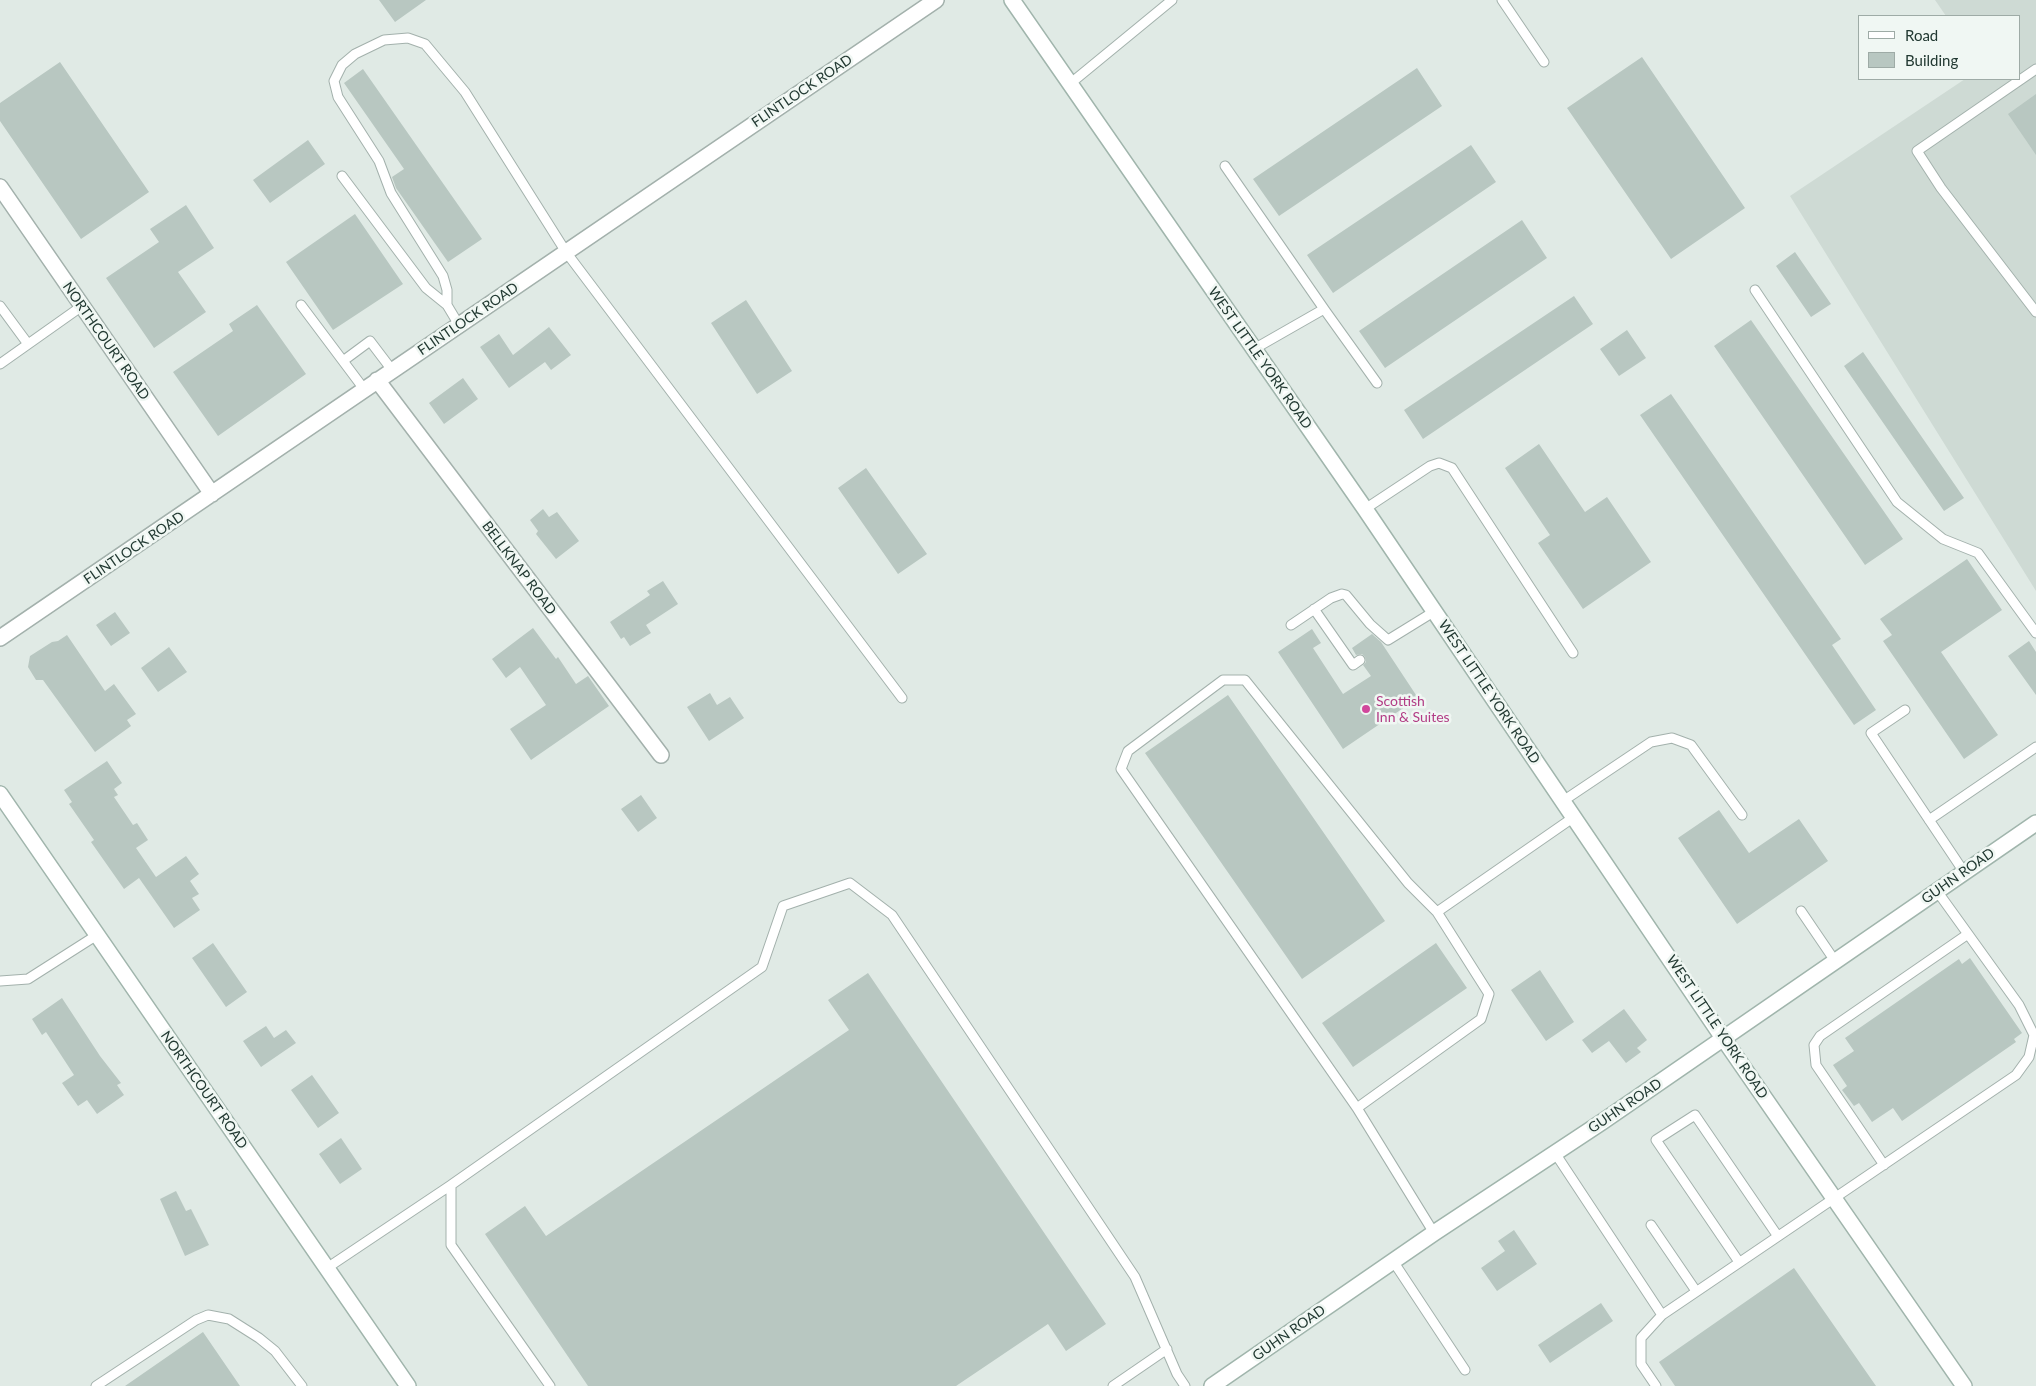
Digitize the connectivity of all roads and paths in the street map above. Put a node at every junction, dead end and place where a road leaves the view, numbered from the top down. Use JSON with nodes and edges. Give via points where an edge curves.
{"nodes":[{"id":1,"x":936,"y":0,"type":"edge"},
{"id":2,"x":1012,"y":0,"type":"edge"},
{"id":3,"x":1172,"y":0,"type":"edge"},
{"id":4,"x":1502,"y":0,"type":"edge"},
{"id":5,"x":1544,"y":62,"type":"dead end"},
{"id":6,"x":2036,"y":69,"type":"edge"},
{"id":7,"x":2021,"y":79,"type":"edge"},
{"id":8,"x":2020,"y":80,"type":"edge"},
{"id":9,"x":1070,"y":83,"type":"junction"},
{"id":10,"x":1225,"y":166,"type":"dead end"},
{"id":11,"x":342,"y":176,"type":"dead end"},
{"id":12,"x":0,"y":187,"type":"edge"},
{"id":13,"x":566,"y":252,"type":"junction"},
{"id":14,"x":1755,"y":290,"type":"dead end"},
{"id":15,"x":301,"y":305,"type":"dead end"},
{"id":16,"x":447,"y":305,"type":"junction"},
{"id":17,"x":0,"y":306,"type":"edge"},
{"id":18,"x":82,"y":306,"type":"junction"},
{"id":19,"x":1324,"y":310,"type":"junction"},
{"id":20,"x":2036,"y":312,"type":"edge"},
{"id":21,"x":459,"y":325,"type":"junction"},
{"id":22,"x":28,"y":344,"type":"junction"},
{"id":23,"x":1254,"y":349,"type":"junction"},
{"id":24,"x":343,"y":361,"type":"junction"},
{"id":25,"x":0,"y":364,"type":"edge"},
{"id":26,"x":392,"y":370,"type":"junction"},
{"id":27,"x":377,"y":380,"type":"junction"},
{"id":28,"x":1377,"y":383,"type":"dead end"},
{"id":29,"x":364,"y":389,"type":"junction"},
{"id":30,"x":212,"y":494,"type":"junction"},
{"id":31,"x":1365,"y":509,"type":"junction"},
{"id":32,"x":1314,"y":609,"type":"junction"},
{"id":33,"x":1434,"y":611,"type":"junction"},
{"id":34,"x":1291,"y":625,"type":"dead end"},
{"id":35,"x":2036,"y":633,"type":"edge"},
{"id":36,"x":0,"y":638,"type":"edge"},
{"id":37,"x":1573,"y":653,"type":"dead end"},
{"id":38,"x":1360,"y":660,"type":"dead end"},
{"id":39,"x":902,"y":698,"type":"dead end"},
{"id":40,"x":1905,"y":710,"type":"dead end"},
{"id":41,"x":2036,"y":747,"type":"edge"},
{"id":42,"x":660,"y":755,"type":"dead end"},
{"id":43,"x":0,"y":794,"type":"edge"},
{"id":44,"x":1563,"y":801,"type":"junction"},
{"id":45,"x":1742,"y":815,"type":"dead end"},
{"id":46,"x":1574,"y":817,"type":"junction"},
{"id":47,"x":1929,"y":820,"type":"junction"},
{"id":48,"x":2036,"y":823,"type":"edge"},
{"id":49,"x":1964,"y":872,"type":"junction"},
{"id":50,"x":1937,"y":891,"type":"junction"},
{"id":51,"x":1801,"y":911,"type":"dead end"},
{"id":52,"x":1437,"y":912,"type":"junction"},
{"id":53,"x":1968,"y":934,"type":"junction"},
{"id":54,"x":97,"y":935,"type":"junction"},
{"id":55,"x":1835,"y":961,"type":"junction"},
{"id":56,"x":0,"y":981,"type":"edge"},
{"id":57,"x":1723,"y":1038,"type":"junction"},
{"id":58,"x":1357,"y":1108,"type":"junction"},
{"id":59,"x":1555,"y":1153,"type":"junction"},
{"id":60,"x":1884,"y":1164,"type":"junction"},
{"id":61,"x":451,"y":1185,"type":"junction"},
{"id":62,"x":1834,"y":1198,"type":"junction"},
{"id":63,"x":1651,"y":1225,"type":"dead end"},
{"id":64,"x":1434,"y":1233,"type":"junction"},
{"id":65,"x":1777,"y":1235,"type":"junction"},
{"id":66,"x":1394,"y":1261,"type":"junction"},
{"id":67,"x":1739,"y":1262,"type":"junction"},
{"id":68,"x":327,"y":1268,"type":"junction"},
{"id":69,"x":1696,"y":1291,"type":"junction"},
{"id":70,"x":1662,"y":1315,"type":"junction"},
{"id":71,"x":1167,"y":1349,"type":"junction"},
{"id":72,"x":1465,"y":1370,"type":"dead end"},
{"id":73,"x":96,"y":1386,"type":"edge"},
{"id":74,"x":302,"y":1386,"type":"edge"},
{"id":75,"x":408,"y":1386,"type":"edge"},
{"id":76,"x":550,"y":1386,"type":"edge"},
{"id":77,"x":1112,"y":1386,"type":"edge"},
{"id":78,"x":1185,"y":1386,"type":"edge"},
{"id":79,"x":1212,"y":1386,"type":"edge"},
{"id":80,"x":1656,"y":1386,"type":"edge"},
{"id":81,"x":1964,"y":1386,"type":"edge"}],
"edges":[{"from":1,"to":13,"type":"street","name":"FLINTLOCK ROAD"},
{"from":2,"to":9,"type":"street","name":"WEST LITTLE YORK ROAD"},
{"from":3,"to":9,"type":"lane"},
{"from":4,"to":5,"type":"lane"},
{"from":6,"to":7,"type":"lane"},
{"from":8,"to":20,"type":"lane","via":[[1917,151],[1941,188]]},
{"from":9,"to":23,"type":"street","name":"WEST LITTLE YORK ROAD"},
{"from":10,"to":19,"type":"lane"},
{"from":11,"to":16,"type":"lane","via":[[426,288]]},
{"from":12,"to":18,"type":"street","name":"NORTHCOURT ROAD"},
{"from":13,"to":16,"type":"lane","via":[[466,92],[425,44],[408,38],[384,40],[355,54],[342,65],[334,81],[338,97],[379,160],[391,193],[443,276]]},
{"from":13,"to":21,"type":"street","name":"FLINTLOCK ROAD"},
{"from":13,"to":39,"type":"lane"},
{"from":14,"to":35,"type":"lane","via":[[1897,502],[1943,539],[1978,554]]},
{"from":15,"to":24,"type":"lane"},
{"from":16,"to":21,"type":"lane"},
{"from":17,"to":22,"type":"lane"},
{"from":18,"to":22,"type":"lane"},
{"from":18,"to":30,"type":"street","name":"NORTHCOURT ROAD"},
{"from":19,"to":23,"type":"lane"},
{"from":19,"to":28,"type":"lane"},
{"from":21,"to":26,"type":"street","name":"FLINTLOCK ROAD"},
{"from":22,"to":25,"type":"lane"},
{"from":23,"to":31,"type":"street","name":"WEST LITTLE YORK ROAD"},
{"from":24,"to":26,"type":"lane","via":[[370,341]]},
{"from":24,"to":29,"type":"lane"},
{"from":26,"to":27,"type":"street","name":"FLINTLOCK ROAD"},
{"from":27,"to":29,"type":"street","name":"FLINTLOCK ROAD"},
{"from":27,"to":42,"type":"street","name":"BELLKNAP ROAD"},
{"from":29,"to":30,"type":"street","name":"FLINTLOCK ROAD"},
{"from":30,"to":36,"type":"street","name":"FLINTLOCK ROAD"},
{"from":31,"to":33,"type":"street","name":"WEST LITTLE YORK ROAD"},
{"from":31,"to":37,"type":"lane","via":[[1430,466],[1439,463],[1452,468]]},
{"from":32,"to":33,"type":"lane","via":[[1331,598],[1346,595],[1386,642]]},
{"from":32,"to":34,"type":"lane"},
{"from":32,"to":38,"type":"lane","via":[[1353,665]]},
{"from":33,"to":44,"type":"street","name":"WEST LITTLE YORK ROAD"},
{"from":40,"to":47,"type":"lane","via":[[1871,733]]},
{"from":41,"to":47,"type":"lane"},
{"from":43,"to":54,"type":"street","name":"NORTHCOURT ROAD"},
{"from":44,"to":45,"type":"lane","via":[[1651,742],[1672,738],[1691,745]]},
{"from":44,"to":46,"type":"street","name":"WEST LITTLE YORK ROAD"},
{"from":46,"to":52,"type":"lane"},
{"from":46,"to":57,"type":"street","name":"WEST LITTLE YORK ROAD"},
{"from":47,"to":49,"type":"lane"},
{"from":48,"to":49,"type":"street","name":"GUHN ROAD"},
{"from":49,"to":50,"type":"street","name":"GUHN ROAD"},
{"from":50,"to":53,"type":"lane"},
{"from":50,"to":55,"type":"street","name":"GUHN ROAD"},
{"from":51,"to":55,"type":"lane"},
{"from":52,"to":58,"type":"lane","via":[[1489,994],[1481,1019]]},
{"from":52,"to":58,"type":"lane","via":[[1408,883],[1245,680],[1223,680],[1128,751],[1121,769]]},
{"from":53,"to":60,"type":"lane","via":[[2019,1005],[2034,1035],[2029,1056],[2016,1075]]},
{"from":53,"to":60,"type":"lane","via":[[1820,1036],[1814,1045],[1816,1065]]},
{"from":54,"to":56,"type":"lane","via":[[28,979]]},
{"from":54,"to":68,"type":"street","name":"NORTHCOURT ROAD"},
{"from":55,"to":57,"type":"street","name":"GUHN ROAD"},
{"from":57,"to":59,"type":"street","name":"GUHN ROAD"},
{"from":57,"to":62,"type":"street","name":"WEST LITTLE YORK ROAD"},
{"from":58,"to":64,"type":"lane"},
{"from":59,"to":64,"type":"street","name":"GUHN ROAD"},
{"from":59,"to":70,"type":"lane"},
{"from":60,"to":62,"type":"lane"},
{"from":61,"to":68,"type":"lane"},
{"from":61,"to":71,"type":"lane","via":[[762,967],[783,906],[850,883],[892,915],[903,931],[1135,1277]]},
{"from":61,"to":76,"type":"lane","via":[[451,1245]]},
{"from":62,"to":65,"type":"lane"},
{"from":62,"to":81,"type":"street","name":"WEST LITTLE YORK ROAD"},
{"from":63,"to":69,"type":"lane"},
{"from":64,"to":66,"type":"street","name":"GUHN ROAD"},
{"from":65,"to":67,"type":"lane"},
{"from":65,"to":67,"type":"lane","via":[[1695,1114],[1656,1140]]},
{"from":66,"to":72,"type":"lane"},
{"from":66,"to":79,"type":"street","name":"GUHN ROAD"},
{"from":67,"to":69,"type":"lane"},
{"from":68,"to":75,"type":"street","name":"NORTHCOURT ROAD"},
{"from":69,"to":70,"type":"lane"},
{"from":70,"to":80,"type":"lane","via":[[1641,1338],[1641,1364]]},
{"from":71,"to":77,"type":"lane"},
{"from":71,"to":78,"type":"lane"},
{"from":73,"to":74,"type":"lane","via":[[208,1315],[229,1319],[259,1338],[275,1351]]}]}
